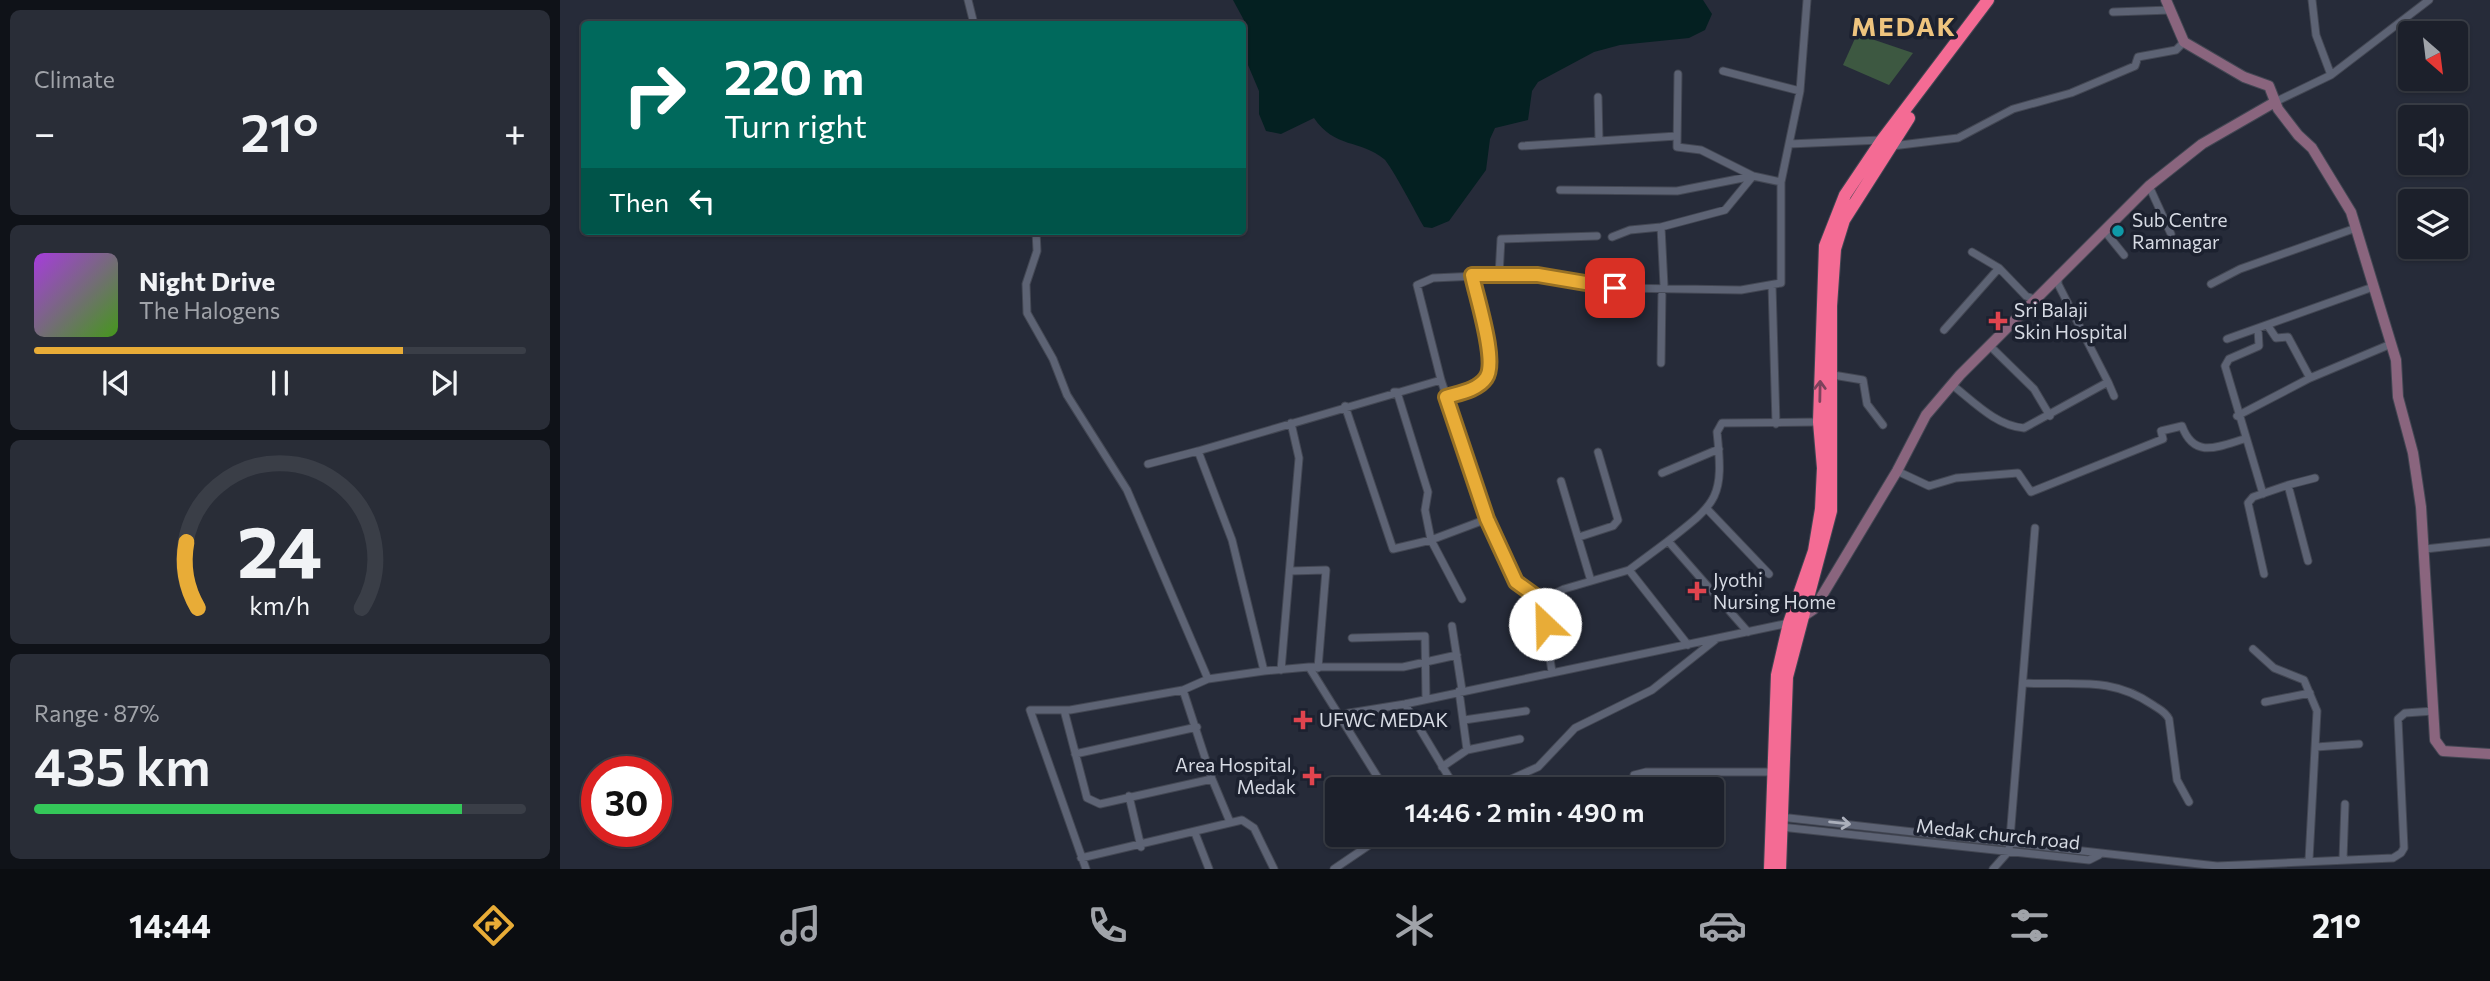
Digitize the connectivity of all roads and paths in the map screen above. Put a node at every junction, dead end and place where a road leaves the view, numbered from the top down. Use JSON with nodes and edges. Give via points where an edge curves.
{"nodes":[{"id":1,"x":968,"y":0,"type":"edge"},
{"id":2,"x":1807,"y":0,"type":"edge"},
{"id":3,"x":1988,"y":0,"type":"edge"},
{"id":4,"x":1998,"y":0,"type":"edge"},
{"id":5,"x":2312,"y":0,"type":"edge"},
{"id":6,"x":2429,"y":0,"type":"edge"},
{"id":7,"x":2169,"y":5,"type":"edge"},
{"id":8,"x":2113,"y":12,"type":"dead end"},
{"id":9,"x":973,"y":21,"type":"edge"},
{"id":10,"x":2184,"y":43,"type":"junction"},
{"id":11,"x":1723,"y":71,"type":"dead end"},
{"id":12,"x":1678,"y":74,"type":"dead end"},
{"id":13,"x":2331,"y":75,"type":"junction"},
{"id":14,"x":1800,"y":91,"type":"junction"},
{"id":15,"x":1598,"y":97,"type":"dead end"},
{"id":16,"x":2276,"y":102,"type":"junction"},
{"id":17,"x":1677,"y":136,"type":"junction"},
{"id":18,"x":1599,"y":141,"type":"junction"},
{"id":19,"x":1885,"y":143,"type":"junction"},
{"id":20,"x":1789,"y":144,"type":"junction"},
{"id":21,"x":1522,"y":146,"type":"dead end"},
{"id":22,"x":1753,"y":176,"type":"junction"},
{"id":23,"x":1781,"y":181,"type":"junction"},
{"id":24,"x":2149,"y":186,"type":"junction"},
{"id":25,"x":1560,"y":190,"type":"dead end"},
{"id":26,"x":2109,"y":225,"type":"junction"},
{"id":27,"x":1661,"y":228,"type":"junction"},
{"id":28,"x":2356,"y":228,"type":"junction"},
{"id":29,"x":2171,"y":234,"type":"dead end"},
{"id":30,"x":1036,"y":235,"type":"edge"},
{"id":31,"x":1597,"y":236,"type":"dead end"},
{"id":32,"x":1612,"y":237,"type":"dead end"},
{"id":33,"x":1972,"y":252,"type":"dead end"},
{"id":34,"x":2124,"y":255,"type":"dead end"},
{"id":35,"x":1999,"y":268,"type":"junction"},
{"id":36,"x":2058,"y":274,"type":"junction"},
{"id":37,"x":1472,"y":275,"type":"junction"},
{"id":38,"x":1499,"y":275,"type":"junction"},
{"id":39,"x":2211,"y":284,"type":"dead end"},
{"id":40,"x":1772,"y":285,"type":"junction"},
{"id":41,"x":2373,"y":287,"type":"junction"},
{"id":42,"x":1662,"y":289,"type":"junction"},
{"id":43,"x":2034,"y":299,"type":"junction"},
{"id":44,"x":2268,"y":326,"type":"junction"},
{"id":45,"x":2258,"y":329,"type":"junction"},
{"id":46,"x":1944,"y":330,"type":"dead end"},
{"id":47,"x":2227,"y":339,"type":"dead end"},
{"id":48,"x":2391,"y":344,"type":"junction"},
{"id":49,"x":1989,"y":345,"type":"junction"},
{"id":50,"x":1661,"y":363,"type":"dead end"},
{"id":51,"x":1833,"y":375,"type":"junction"},
{"id":52,"x":2310,"y":378,"type":"junction"},
{"id":53,"x":1441,"y":380,"type":"junction"},
{"id":54,"x":2108,"y":382,"type":"junction"},
{"id":55,"x":1951,"y":384,"type":"junction"},
{"id":56,"x":1394,"y":393,"type":"junction"},
{"id":57,"x":2114,"y":396,"type":"dead end"},
{"id":58,"x":1446,"y":397,"type":"junction"},
{"id":59,"x":1345,"y":406,"type":"junction"},
{"id":60,"x":2050,"y":416,"type":"junction"},
{"id":61,"x":2237,"y":416,"type":"junction"},
{"id":62,"x":1819,"y":422,"type":"junction"},
{"id":63,"x":1291,"y":423,"type":"junction"},
{"id":64,"x":1776,"y":424,"type":"junction"},
{"id":65,"x":1884,"y":425,"type":"dead end"},
{"id":66,"x":2244,"y":439,"type":"junction"},
{"id":67,"x":1719,"y":449,"type":"junction"},
{"id":68,"x":1198,"y":451,"type":"junction"},
{"id":69,"x":1598,"y":452,"type":"dead end"},
{"id":70,"x":1148,"y":464,"type":"dead end"},
{"id":71,"x":1897,"y":471,"type":"junction"},
{"id":72,"x":1662,"y":473,"type":"dead end"},
{"id":73,"x":2315,"y":478,"type":"dead end"},
{"id":74,"x":1561,"y":481,"type":"dead end"},
{"id":75,"x":2288,"y":485,"type":"junction"},
{"id":76,"x":2263,"y":494,"type":"junction"},
{"id":77,"x":1708,"y":510,"type":"junction"},
{"id":78,"x":1487,"y":519,"type":"junction"},
{"id":79,"x":2035,"y":528,"type":"dead end"},
{"id":80,"x":1579,"y":537,"type":"junction"},
{"id":81,"x":1431,"y":540,"type":"junction"},
{"id":82,"x":1668,"y":541,"type":"junction"},
{"id":83,"x":2490,"y":542,"type":"edge"},
{"id":84,"x":2425,"y":549,"type":"junction"},
{"id":85,"x":2308,"y":561,"type":"dead end"},
{"id":86,"x":1290,"y":570,"type":"junction"},
{"id":87,"x":1629,"y":570,"type":"junction"},
{"id":88,"x":2264,"y":574,"type":"dead end"},
{"id":89,"x":1769,"y":575,"type":"dead end"},
{"id":90,"x":1591,"y":581,"type":"junction"},
{"id":91,"x":1462,"y":599,"type":"dead end"},
{"id":92,"x":1541,"y":600,"type":"junction"},
{"id":93,"x":1802,"y":618,"type":"junction"},
{"id":94,"x":1789,"y":624,"type":"junction"},
{"id":95,"x":1452,"y":626,"type":"dead end"},
{"id":96,"x":1748,"y":632,"type":"junction"},
{"id":97,"x":1352,"y":638,"type":"dead end"},
{"id":98,"x":1715,"y":640,"type":"junction"},
{"id":99,"x":1688,"y":645,"type":"junction"},
{"id":100,"x":2252,"y":649,"type":"dead end"},
{"id":101,"x":1457,"y":655,"type":"junction"},
{"id":102,"x":1423,"y":665,"type":"junction"},
{"id":103,"x":1309,"y":667,"type":"junction"},
{"id":104,"x":1318,"y":668,"type":"junction"},
{"id":105,"x":1281,"y":670,"type":"junction"},
{"id":106,"x":1264,"y":671,"type":"junction"},
{"id":107,"x":1552,"y":672,"type":"junction"},
{"id":108,"x":1208,"y":679,"type":"junction"},
{"id":109,"x":2023,"y":683,"type":"junction"},
{"id":110,"x":1183,"y":690,"type":"junction"},
{"id":111,"x":1460,"y":690,"type":"junction"},
{"id":112,"x":2310,"y":693,"type":"junction"},
{"id":113,"x":1426,"y":699,"type":"junction"},
{"id":114,"x":2265,"y":702,"type":"dead end"},
{"id":115,"x":1405,"y":704,"type":"junction"},
{"id":116,"x":1064,"y":710,"type":"junction"},
{"id":117,"x":1526,"y":710,"type":"dead end"},
{"id":118,"x":2434,"y":711,"type":"junction"},
{"id":119,"x":1337,"y":715,"type":"junction"},
{"id":120,"x":1464,"y":720,"type":"junction"},
{"id":121,"x":1197,"y":727,"type":"junction"},
{"id":122,"x":1521,"y":739,"type":"dead end"},
{"id":123,"x":2359,"y":744,"type":"dead end"},
{"id":124,"x":2316,"y":747,"type":"junction"},
{"id":125,"x":1467,"y":750,"type":"junction"},
{"id":126,"x":1074,"y":754,"type":"junction"},
{"id":127,"x":2490,"y":754,"type":"edge"},
{"id":128,"x":1442,"y":767,"type":"junction"},
{"id":129,"x":1774,"y":772,"type":"junction"},
{"id":130,"x":1377,"y":777,"type":"edge"},
{"id":131,"x":1448,"y":777,"type":"edge"},
{"id":132,"x":1516,"y":777,"type":"edge"},
{"id":133,"x":1634,"y":777,"type":"edge"},
{"id":134,"x":1212,"y":779,"type":"junction"},
{"id":135,"x":1129,"y":796,"type":"junction"},
{"id":136,"x":2189,"y":802,"type":"dead end"},
{"id":137,"x":2345,"y":804,"type":"dead end"},
{"id":138,"x":1230,"y":822,"type":"junction"},
{"id":139,"x":1777,"y":822,"type":"junction"},
{"id":140,"x":1195,"y":833,"type":"junction"},
{"id":141,"x":2010,"y":841,"type":"junction"},
{"id":142,"x":1141,"y":847,"type":"junction"},
{"id":143,"x":1366,"y":847,"type":"edge"},
{"id":144,"x":2009,"y":851,"type":"junction"},
{"id":145,"x":2099,"y":855,"type":"junction"},
{"id":146,"x":1081,"y":858,"type":"junction"},
{"id":147,"x":2343,"y":859,"type":"junction"},
{"id":148,"x":2309,"y":860,"type":"junction"},
{"id":149,"x":2273,"y":865,"type":"edge"},
{"id":150,"x":2217,"y":867,"type":"edge"},
{"id":151,"x":1086,"y":869,"type":"edge"},
{"id":152,"x":1209,"y":869,"type":"edge"},
{"id":153,"x":1274,"y":869,"type":"edge"},
{"id":154,"x":1334,"y":869,"type":"edge"},
{"id":155,"x":1770,"y":869,"type":"edge"},
{"id":156,"x":1780,"y":869,"type":"edge"},
{"id":157,"x":1993,"y":869,"type":"edge"}],
"edges":[{"from":1,"to":9,"type":"street"},
{"from":2,"to":14,"type":"street"},
{"from":3,"to":19,"type":"highway"},
{"from":4,"to":19,"type":"highway"},
{"from":5,"to":13,"type":"street","via":[[2316,35]]},
{"from":6,"to":13,"type":"street"},
{"from":7,"to":8,"type":"street"},
{"from":7,"to":10,"type":"street"},
{"from":10,"to":16,"type":"street","via":[[2269,86]]},
{"from":10,"to":19,"type":"street","via":[[2176,50],[2138,57],[2135,66],[2093,85],[2013,109],[1958,138]]},
{"from":11,"to":14,"type":"street"},
{"from":12,"to":17,"type":"street"},
{"from":13,"to":16,"type":"street"},
{"from":14,"to":20,"type":"street"},
{"from":15,"to":18,"type":"street"},
{"from":16,"to":24,"type":"street","via":[[2202,144]]},
{"from":16,"to":28,"type":"street","via":[[2312,148]]},
{"from":17,"to":18,"type":"street"},
{"from":17,"to":22,"type":"street","via":[[1677,147],[1701,150]]},
{"from":18,"to":21,"type":"street"},
{"from":19,"to":20,"type":"street"},
{"from":19,"to":51,"type":"highway","via":[[1839,235],[1832,306]]},
{"from":62,"to":19,"type":"highway","one_way":true,"via":[[1825,246],[1845,195]]},
{"from":20,"to":23,"type":"street"},
{"from":22,"to":23,"type":"street"},
{"from":22,"to":25,"type":"street","via":[[1677,191]]},
{"from":22,"to":27,"type":"street","via":[[1725,210]]},
{"from":23,"to":40,"type":"street","via":[[1781,283]]},
{"from":24,"to":26,"type":"street"},
{"from":24,"to":29,"type":"street"},
{"from":26,"to":34,"type":"street","via":[[2107,234]]},
{"from":26,"to":36,"type":"street"},
{"from":27,"to":32,"type":"street","via":[[1630,230]]},
{"from":27,"to":42,"type":"street"},
{"from":28,"to":39,"type":"street","via":[[2240,269]]},
{"from":28,"to":41,"type":"street"},
{"from":30,"to":108,"type":"street","via":[[1037,251],[1026,284],[1027,313],[1067,395],[1127,491]]},
{"from":31,"to":38,"type":"street","via":[[1501,239]]},
{"from":33,"to":35,"type":"street"},
{"from":35,"to":43,"type":"street"},
{"from":35,"to":46,"type":"street"},
{"from":36,"to":43,"type":"street"},
{"from":36,"to":54,"type":"street","via":[[2058,284]]},
{"from":37,"to":38,"type":"street"},
{"from":37,"to":53,"type":"street","via":[[1433,278],[1416,289]]},
{"from":37,"to":58,"type":"street","via":[[1489,348],[1489,371],[1478,385]]},
{"from":38,"to":42,"type":"street"},
{"from":40,"to":42,"type":"street","via":[[1741,290]]},
{"from":40,"to":64,"type":"street"},
{"from":41,"to":44,"type":"street"},
{"from":41,"to":48,"type":"street"},
{"from":42,"to":50,"type":"street"},
{"from":43,"to":49,"type":"street"},
{"from":44,"to":45,"type":"street"},
{"from":44,"to":52,"type":"street","via":[[2276,338],[2288,337]]},
{"from":45,"to":47,"type":"street"},
{"from":45,"to":61,"type":"street","via":[[2259,346],[2226,363]]},
{"from":48,"to":52,"type":"street"},
{"from":48,"to":84,"type":"street","via":[[2404,427],[2413,453]]},
{"from":49,"to":55,"type":"street"},
{"from":49,"to":60,"type":"street","via":[[2034,389]]},
{"from":51,"to":65,"type":"street","via":[[1863,380],[1867,404]]},
{"from":51,"to":93,"type":"highway","via":[[1831,511]]},
{"from":52,"to":61,"type":"street"},
{"from":53,"to":56,"type":"street"},
{"from":53,"to":58,"type":"street"},
{"from":54,"to":57,"type":"street"},
{"from":54,"to":60,"type":"street"},
{"from":55,"to":60,"type":"street","via":[[2010,427],[2024,428]]},
{"from":55,"to":71,"type":"street","via":[[1926,415]]},
{"from":56,"to":59,"type":"street"},
{"from":56,"to":81,"type":"street","via":[[1428,492]]},
{"from":58,"to":78,"type":"street"},
{"from":59,"to":63,"type":"street"},
{"from":59,"to":81,"type":"street","via":[[1393,549]]},
{"from":61,"to":66,"type":"street"},
{"from":62,"to":64,"type":"street"},
{"from":62,"to":94,"type":"highway","via":[[1822,509],[1814,551]]},
{"from":63,"to":68,"type":"street"},
{"from":63,"to":86,"type":"street","via":[[1299,458]]},
{"from":64,"to":67,"type":"street","via":[[1722,423],[1717,432]]},
{"from":66,"to":71,"type":"street","via":[[2215,448],[2199,447],[2178,424],[2161,431],[2163,439],[2031,492],[2018,473],[1956,478],[1929,486]]},
{"from":66,"to":76,"type":"street"},
{"from":67,"to":72,"type":"street"},
{"from":67,"to":77,"type":"street","via":[[1717,488]]},
{"from":68,"to":70,"type":"street"},
{"from":68,"to":106,"type":"street","via":[[1232,540]]},
{"from":69,"to":80,"type":"street","via":[[1618,520],[1613,526]]},
{"from":71,"to":93,"type":"street","via":[[1814,609]]},
{"from":73,"to":75,"type":"street"},
{"from":74,"to":80,"type":"street"},
{"from":75,"to":76,"type":"street"},
{"from":75,"to":85,"type":"street"},
{"from":76,"to":88,"type":"street","via":[[2248,503]]},
{"from":77,"to":82,"type":"street"},
{"from":77,"to":89,"type":"street"},
{"from":78,"to":81,"type":"street"},
{"from":78,"to":92,"type":"street","via":[[1516,582]]},
{"from":79,"to":109,"type":"street"},
{"from":80,"to":90,"type":"street"},
{"from":81,"to":91,"type":"street"},
{"from":82,"to":87,"type":"street"},
{"from":82,"to":96,"type":"street"},
{"from":83,"to":84,"type":"street"},
{"from":84,"to":118,"type":"street"},
{"from":86,"to":104,"type":"street","via":[[1326,570]]},
{"from":86,"to":105,"type":"street"},
{"from":87,"to":90,"type":"street"},
{"from":87,"to":99,"type":"street"},
{"from":90,"to":92,"type":"street"},
{"from":92,"to":107,"type":"street"},
{"from":93,"to":94,"type":"street"},
{"from":93,"to":139,"type":"highway","via":[[1787,677]]},
{"from":94,"to":96,"type":"street"},
{"from":94,"to":129,"type":"highway","via":[[1777,675]]},
{"from":95,"to":101,"type":"street"},
{"from":96,"to":98,"type":"street"},
{"from":97,"to":102,"type":"street","via":[[1425,636]]},
{"from":98,"to":99,"type":"street"},
{"from":98,"to":132,"type":"street","via":[[1653,690],[1575,728],[1538,767]]},
{"from":99,"to":107,"type":"street"},
{"from":100,"to":112,"type":"street","via":[[2274,668],[2299,676]]},
{"from":101,"to":102,"type":"street"},
{"from":101,"to":111,"type":"street"},
{"from":102,"to":104,"type":"street"},
{"from":102,"to":113,"type":"street"},
{"from":103,"to":104,"type":"street"},
{"from":103,"to":105,"type":"street"},
{"from":103,"to":119,"type":"street"},
{"from":105,"to":106,"type":"street"},
{"from":106,"to":108,"type":"street"},
{"from":107,"to":111,"type":"street"},
{"from":108,"to":110,"type":"street"},
{"from":109,"to":136,"type":"street","via":[[2107,684],[2137,693],[2165,711],[2177,780]]},
{"from":109,"to":141,"type":"street"},
{"from":110,"to":116,"type":"street"},
{"from":110,"to":121,"type":"street"},
{"from":111,"to":113,"type":"street"},
{"from":111,"to":120,"type":"street"},
{"from":112,"to":114,"type":"street"},
{"from":112,"to":124,"type":"street","via":[[2317,711]]},
{"from":113,"to":115,"type":"street"},
{"from":115,"to":119,"type":"street"},
{"from":115,"to":128,"type":"street"},
{"from":116,"to":126,"type":"street"},
{"from":116,"to":146,"type":"street","via":[[1030,710]]},
{"from":117,"to":120,"type":"street"},
{"from":118,"to":127,"type":"street","via":[[2438,747],[2443,751]]},
{"from":118,"to":147,"type":"street","via":[[2405,713],[2398,719],[2401,853],[2393,858]]},
{"from":119,"to":130,"type":"street"},
{"from":120,"to":125,"type":"street"},
{"from":121,"to":126,"type":"street"},
{"from":121,"to":134,"type":"street"},
{"from":122,"to":125,"type":"street"},
{"from":123,"to":124,"type":"street"},
{"from":124,"to":148,"type":"street"},
{"from":125,"to":128,"type":"street"},
{"from":126,"to":135,"type":"street","via":[[1092,803]]},
{"from":128,"to":131,"type":"street"},
{"from":129,"to":133,"type":"street","via":[[1646,772]]},
{"from":129,"to":139,"type":"highway"},
{"from":134,"to":135,"type":"street"},
{"from":134,"to":138,"type":"street"},
{"from":135,"to":142,"type":"street"},
{"from":137,"to":147,"type":"street"},
{"from":138,"to":140,"type":"street"},
{"from":138,"to":153,"type":"street","via":[[1242,820],[1254,828]]},
{"from":139,"to":141,"type":"street","name":"Medak church road","one_way":true},
{"from":139,"to":144,"type":"street","name":"Medak church road"},
{"from":139,"to":155,"type":"highway"},
{"from":139,"to":156,"type":"highway"},
{"from":140,"to":142,"type":"street"},
{"from":140,"to":152,"type":"street"},
{"from":141,"to":144,"type":"street"},
{"from":141,"to":145,"type":"street","name":"Medak church road","via":[[2092,850]]},
{"from":142,"to":146,"type":"street"},
{"from":143,"to":154,"type":"street"},
{"from":144,"to":145,"type":"street","name":"Medak church road","via":[[2089,860]]},
{"from":144,"to":157,"type":"street"},
{"from":145,"to":150,"type":"street"},
{"from":146,"to":151,"type":"street"},
{"from":147,"to":148,"type":"street"},
{"from":148,"to":149,"type":"street"},
{"from":149,"to":150,"type":"street"}]}
